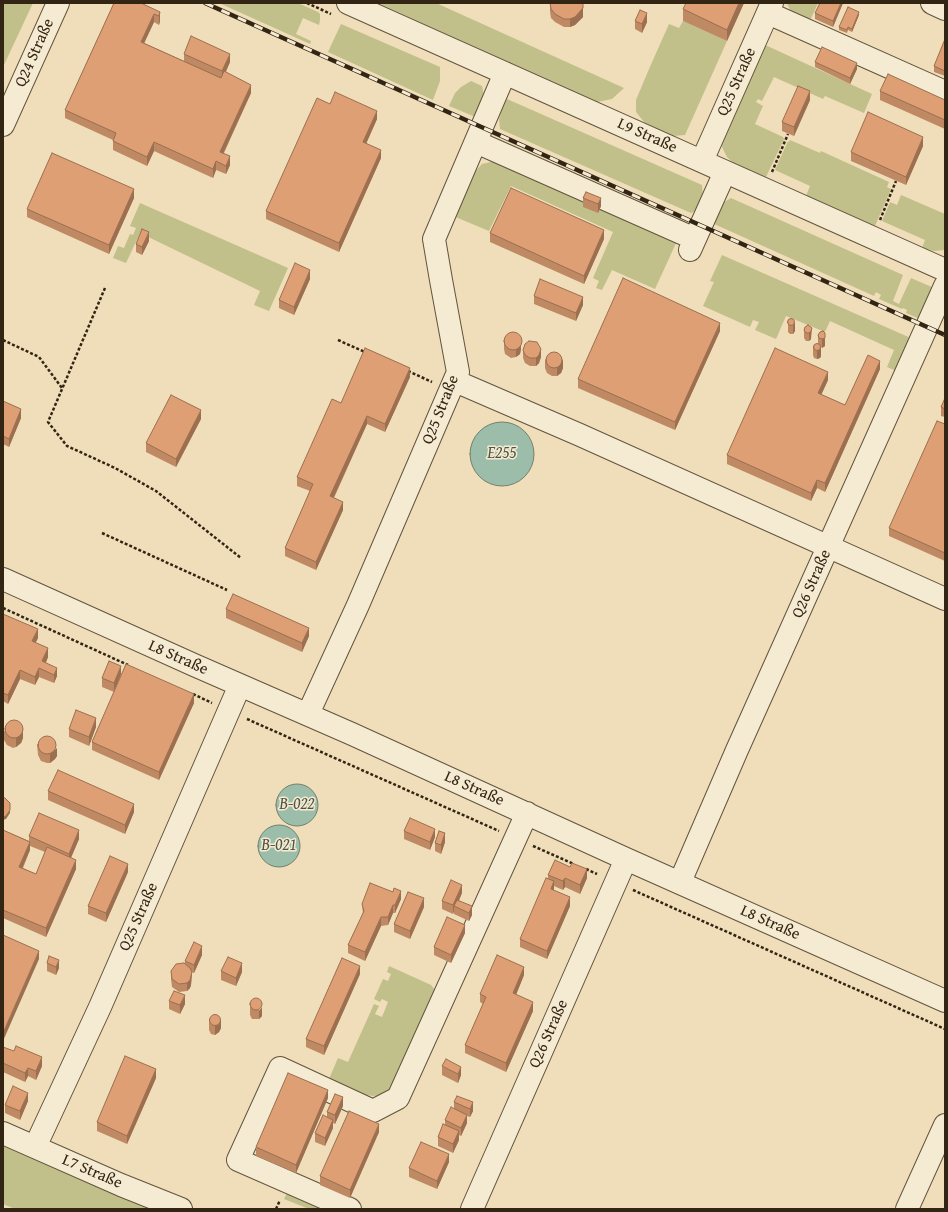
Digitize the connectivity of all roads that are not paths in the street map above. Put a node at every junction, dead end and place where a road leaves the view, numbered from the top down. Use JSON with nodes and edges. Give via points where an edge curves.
{"nodes":[{"id":1,"x":58,"y":3,"type":"edge"},
{"id":2,"x":348,"y":3,"type":"edge"},
{"id":3,"x":932,"y":3,"type":"edge"},
{"id":4,"x":770,"y":8,"type":"edge"},
{"id":5,"x":945,"y":9,"type":"edge"},
{"id":6,"x":505,"y":73,"type":"junction"},
{"id":7,"x":945,"y":92,"type":"edge"},
{"id":8,"x":3,"y":125,"type":"edge"},
{"id":9,"x":476,"y":142,"type":"junction"},
{"id":10,"x":702,"y":162,"type":"junction"},
{"id":11,"x":725,"y":172,"type":"junction"},
{"id":12,"x":945,"y":270,"type":"edge"},
{"id":13,"x":945,"y":286,"type":"edge"},
{"id":14,"x":453,"y":386,"type":"junction"},
{"id":15,"x":829,"y":547,"type":"junction"},
{"id":16,"x":3,"y":579,"type":"edge"},
{"id":17,"x":945,"y":599,"type":"edge"},
{"id":18,"x":240,"y":685,"type":"junction"},
{"id":19,"x":308,"y":714,"type":"junction"},
{"id":20,"x":527,"y":813,"type":"junction"},
{"id":21,"x":626,"y":858,"type":"junction"},
{"id":22,"x":680,"y":882,"type":"junction"},
{"id":23,"x":945,"y":1001,"type":"edge"},
{"id":24,"x":945,"y":1125,"type":"edge"},
{"id":25,"x":3,"y":1133,"type":"edge"},
{"id":26,"x":35,"y":1147,"type":"junction"},
{"id":27,"x":181,"y":1209,"type":"edge"},
{"id":28,"x":350,"y":1209,"type":"edge"},
{"id":29,"x":472,"y":1209,"type":"edge"},
{"id":30,"x":907,"y":1209,"type":"edge"}],
"edges":[{"from":1,"to":8,"type":"lane","name":"Q24 Straße"},
{"from":2,"to":6,"type":"lane","name":"L9 Straße"},
{"from":3,"to":5,"type":"lane"},
{"from":4,"to":7,"type":"lane"},
{"from":4,"to":10,"type":"lane","name":"Q25 Straße"},
{"from":6,"to":9,"type":"lane","name":"Q25 Straße"},
{"from":6,"to":10,"type":"lane","name":"L9 Straße"},
{"from":9,"to":11,"type":"lane","via":[[693,245]]},
{"from":9,"to":14,"type":"lane","name":"Q25 Straße","via":[[434,239],[458,372]]},
{"from":10,"to":11,"type":"lane","name":"L9 Straße"},
{"from":11,"to":12,"type":"lane","name":"L9 Straße"},
{"from":13,"to":15,"type":"lane","name":"Q26 Straße"},
{"from":14,"to":15,"type":"lane","via":[[580,435]]},
{"from":14,"to":19,"type":"lane","name":"Q25 Straße"},
{"from":15,"to":17,"type":"lane"},
{"from":15,"to":22,"type":"lane","name":"Q26 Straße"},
{"from":16,"to":18,"type":"lane","name":"L8 Straße"},
{"from":18,"to":19,"type":"lane","name":"L8 Straße"},
{"from":18,"to":26,"type":"lane","name":"Q25 Straße","via":[[100,1007]]},
{"from":19,"to":20,"type":"lane","name":"L8 Straße"},
{"from":20,"to":21,"type":"lane","name":"L8 Straße"},
{"from":20,"to":28,"type":"lane","via":[[398,1098],[373,1111],[280,1068],[238,1160]]},
{"from":21,"to":22,"type":"lane","name":"L8 Straße"},
{"from":21,"to":29,"type":"lane","name":"Q26 Straße"},
{"from":22,"to":23,"type":"lane","name":"L8 Straße"},
{"from":24,"to":30,"type":"lane"},
{"from":25,"to":26,"type":"lane","name":"L7 Straße"},
{"from":26,"to":27,"type":"lane","name":"L7 Straße"}]}
